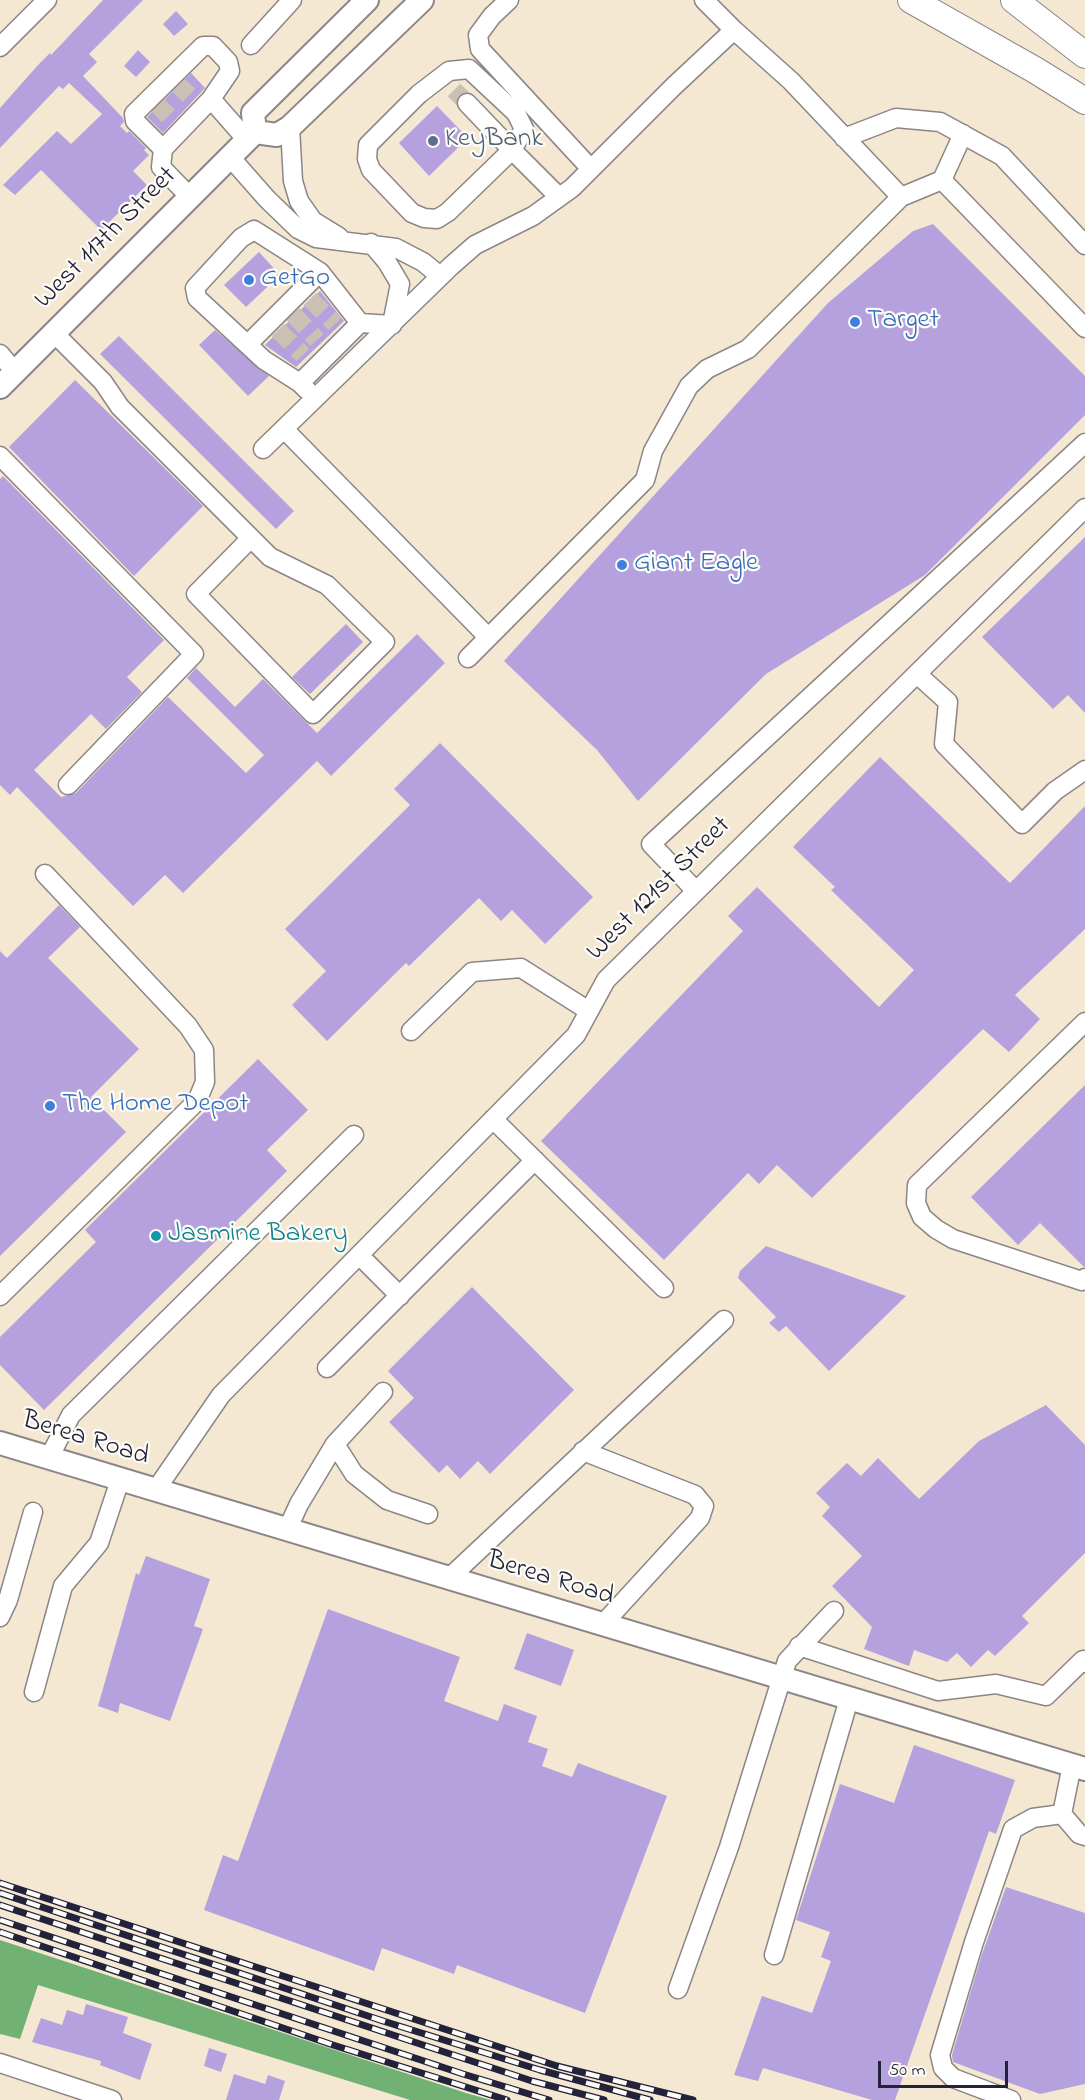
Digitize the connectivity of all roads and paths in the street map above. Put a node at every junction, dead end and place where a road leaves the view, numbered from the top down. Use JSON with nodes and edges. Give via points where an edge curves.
{"nodes":[{"id":1,"x":47,"y":0,"type":"edge"},
{"id":2,"x":292,"y":0,"type":"edge"},
{"id":3,"x":367,"y":0,"type":"edge"},
{"id":4,"x":422,"y":0,"type":"edge"},
{"id":5,"x":509,"y":0,"type":"edge"},
{"id":6,"x":704,"y":0,"type":"edge"},
{"id":7,"x":911,"y":0,"type":"edge"},
{"id":8,"x":1014,"y":0,"type":"edge"},
{"id":9,"x":734,"y":30,"type":"junction"},
{"id":10,"x":251,"y":45,"type":"dead end"},
{"id":11,"x":0,"y":47,"type":"edge"},
{"id":12,"x":1085,"y":55,"type":"edge"},
{"id":13,"x":441,"y":77,"type":"junction"},
{"id":14,"x":454,"y":90,"type":"tunnel mouth"},
{"id":15,"x":1085,"y":101,"type":"edge"},
{"id":16,"x":203,"y":103,"type":"junction"},
{"id":17,"x":467,"y":103,"type":"tunnel mouth"},
{"id":18,"x":290,"y":128,"type":"junction"},
{"id":19,"x":963,"y":134,"type":"junction"},
{"id":20,"x":251,"y":136,"type":"junction"},
{"id":21,"x":844,"y":138,"type":"junction"},
{"id":22,"x":163,"y":149,"type":"junction"},
{"id":23,"x":512,"y":150,"type":"junction"},
{"id":24,"x":230,"y":157,"type":"junction"},
{"id":25,"x":591,"y":169,"type":"junction"},
{"id":26,"x":942,"y":180,"type":"junction"},
{"id":27,"x":189,"y":196,"type":"junction"},
{"id":28,"x":559,"y":197,"type":"junction"},
{"id":29,"x":901,"y":197,"type":"junction"},
{"id":30,"x":343,"y":240,"type":"junction"},
{"id":31,"x":370,"y":243,"type":"junction"},
{"id":32,"x":1085,"y":245,"type":"edge"},
{"id":33,"x":320,"y":272,"type":"junction"},
{"id":34,"x":440,"y":276,"type":"junction"},
{"id":35,"x":360,"y":323,"type":"junction"},
{"id":36,"x":392,"y":325,"type":"junction"},
{"id":37,"x":1085,"y":328,"type":"edge"},
{"id":38,"x":53,"y":332,"type":"junction"},
{"id":39,"x":248,"y":344,"type":"junction"},
{"id":40,"x":0,"y":354,"type":"edge"},
{"id":41,"x":7,"y":379,"type":"edge"},
{"id":42,"x":300,"y":383,"type":"junction"},
{"id":43,"x":315,"y":399,"type":"junction"},
{"id":44,"x":284,"y":429,"type":"junction"},
{"id":45,"x":1085,"y":443,"type":"edge"},
{"id":46,"x":263,"y":449,"type":"dead end"},
{"id":47,"x":0,"y":456,"type":"edge"},
{"id":48,"x":1085,"y":508,"type":"edge"},
{"id":49,"x":251,"y":538,"type":"junction"},
{"id":50,"x":488,"y":638,"type":"junction"},
{"id":51,"x":468,"y":658,"type":"dead end"},
{"id":52,"x":917,"y":674,"type":"junction"},
{"id":53,"x":1085,"y":770,"type":"edge"},
{"id":54,"x":68,"y":785,"type":"dead end"},
{"id":55,"x":45,"y":874,"type":"dead end"},
{"id":56,"x":696,"y":891,"type":"junction"},
{"id":57,"x":589,"y":1011,"type":"junction"},
{"id":58,"x":1085,"y":1022,"type":"edge"},
{"id":59,"x":411,"y":1031,"type":"dead end"},
{"id":60,"x":493,"y":1119,"type":"junction"},
{"id":61,"x":354,"y":1135,"type":"dead end"},
{"id":62,"x":536,"y":1160,"type":"junction"},
{"id":63,"x":359,"y":1254,"type":"junction"},
{"id":64,"x":1085,"y":1278,"type":"edge"},
{"id":65,"x":664,"y":1288,"type":"dead end"},
{"id":66,"x":0,"y":1296,"type":"edge"},
{"id":67,"x":400,"y":1296,"type":"junction"},
{"id":68,"x":724,"y":1320,"type":"dead end"},
{"id":69,"x":327,"y":1368,"type":"dead end"},
{"id":70,"x":384,"y":1392,"type":"dead end"},
{"id":71,"x":0,"y":1443,"type":"edge"},
{"id":72,"x":335,"y":1444,"type":"junction"},
{"id":73,"x":583,"y":1451,"type":"junction"},
{"id":74,"x":49,"y":1458,"type":"junction"},
{"id":75,"x":120,"y":1480,"type":"junction"},
{"id":76,"x":155,"y":1491,"type":"junction"},
{"id":77,"x":33,"y":1512,"type":"dead end"},
{"id":78,"x":428,"y":1514,"type":"dead end"},
{"id":79,"x":287,"y":1530,"type":"junction"},
{"id":80,"x":448,"y":1579,"type":"junction"},
{"id":81,"x":834,"y":1611,"type":"dead end"},
{"id":82,"x":0,"y":1617,"type":"edge"},
{"id":83,"x":602,"y":1625,"type":"junction"},
{"id":84,"x":799,"y":1646,"type":"junction"},
{"id":85,"x":1085,"y":1662,"type":"edge"},
{"id":86,"x":781,"y":1678,"type":"junction"},
{"id":87,"x":34,"y":1692,"type":"dead end"},
{"id":88,"x":849,"y":1699,"type":"junction"},
{"id":89,"x":1078,"y":1767,"type":"edge"},
{"id":90,"x":1062,"y":1814,"type":"junction"},
{"id":91,"x":1085,"y":1836,"type":"edge"},
{"id":92,"x":774,"y":1955,"type":"dead end"},
{"id":93,"x":678,"y":1989,"type":"dead end"},
{"id":94,"x":0,"y":2062,"type":"edge"},
{"id":95,"x":112,"y":2100,"type":"edge"},
{"id":96,"x":1011,"y":2100,"type":"edge"}],
"edges":[{"from":1,"to":11,"type":"street"},
{"from":2,"to":10,"type":"street"},
{"from":3,"to":20,"type":"main road","via":[[253,113]]},
{"from":4,"to":18,"type":"main road"},
{"from":5,"to":25,"type":"street","via":[[478,35],[480,50]]},
{"from":6,"to":9,"type":"street"},
{"from":7,"to":15,"type":"highway"},
{"from":8,"to":12,"type":"highway"},
{"from":9,"to":21,"type":"street","via":[[791,81]]},
{"from":9,"to":25,"type":"street"},
{"from":13,"to":14,"type":"street"},
{"from":13,"to":23,"type":"street","via":[[449,70],[469,69],[516,113],[524,129]]},
{"from":13,"to":23,"type":"street","via":[[368,145],[371,170],[412,213],[437,219]]},
{"from":16,"to":20,"type":"street"},
{"from":16,"to":22,"type":"street","via":[[178,125]]},
{"from":16,"to":22,"type":"street","via":[[230,71],[228,62],[213,46],[203,46],[153,101],[134,114],[135,121]]},
{"from":17,"to":23,"type":"street"},
{"from":18,"to":20,"type":"main road","via":[[277,135]]},
{"from":18,"to":30,"type":"street","via":[[293,181],[299,201],[313,221]]},
{"from":19,"to":21,"type":"street","via":[[940,122],[896,118]]},
{"from":19,"to":26,"type":"street"},
{"from":19,"to":32,"type":"street","via":[[1002,156]]},
{"from":20,"to":24,"type":"main road","name":"West 117th Street"},
{"from":21,"to":29,"type":"street"},
{"from":22,"to":27,"type":"street","via":[[160,167]]},
{"from":23,"to":28,"type":"street"},
{"from":24,"to":27,"type":"main road","name":"West 117th Street"},
{"from":24,"to":30,"type":"street","via":[[298,229],[316,238]]},
{"from":25,"to":28,"type":"street"},
{"from":26,"to":29,"type":"street"},
{"from":26,"to":37,"type":"street"},
{"from":27,"to":38,"type":"main road","name":"West 117th Street"},
{"from":28,"to":34,"type":"street","via":[[533,216],[475,245]]},
{"from":29,"to":50,"type":"street","via":[[748,349],[707,369],[689,386],[653,451],[645,480]]},
{"from":30,"to":31,"type":"street"},
{"from":31,"to":34,"type":"street","via":[[406,252]]},
{"from":31,"to":36,"type":"street","via":[[400,284]]},
{"from":33,"to":35,"type":"street"},
{"from":33,"to":39,"type":"street","via":[[306,295],[274,326]]},
{"from":33,"to":39,"type":"street","via":[[254,230],[241,238],[195,288],[197,298]]},
{"from":34,"to":36,"type":"street"},
{"from":35,"to":36,"type":"street"},
{"from":35,"to":42,"type":"street","via":[[341,330],[323,346],[309,361]]},
{"from":36,"to":43,"type":"street"},
{"from":38,"to":41,"type":"main road","name":"West 117th Street"},
{"from":38,"to":49,"type":"street","via":[[103,382],[120,407]]},
{"from":39,"to":42,"type":"street","via":[[264,360]]},
{"from":40,"to":41,"type":"street"},
{"from":42,"to":43,"type":"street"},
{"from":43,"to":44,"type":"street"},
{"from":44,"to":46,"type":"street"},
{"from":44,"to":50,"type":"street"},
{"from":45,"to":56,"type":"street","via":[[651,844]]},
{"from":47,"to":54,"type":"street","via":[[194,654]]},
{"from":48,"to":52,"type":"street","name":"West 121st Street"},
{"from":49,"to":49,"type":"street","via":[[270,557],[327,585],[386,642],[313,714],[196,594]]},
{"from":50,"to":51,"type":"street"},
{"from":52,"to":53,"type":"street","via":[[948,702],[944,744],[1022,824]]},
{"from":52,"to":56,"type":"street","name":"West 121st Street"},
{"from":55,"to":66,"type":"street","via":[[188,1026],[204,1050],[205,1082],[197,1101]]},
{"from":56,"to":57,"type":"street","name":"West 121st Street","via":[[606,980]]},
{"from":57,"to":59,"type":"street","via":[[521,968],[472,972]]},
{"from":57,"to":60,"type":"street","name":"West 121st Street","via":[[576,1035]]},
{"from":58,"to":64,"type":"street","via":[[917,1185],[916,1203],[922,1216],[953,1239],[1082,1281]]},
{"from":60,"to":62,"type":"street"},
{"from":60,"to":63,"type":"street","name":"West 121st Street"},
{"from":61,"to":74,"type":"street","via":[[71,1415]]},
{"from":62,"to":65,"type":"street"},
{"from":62,"to":67,"type":"street"},
{"from":63,"to":67,"type":"street"},
{"from":63,"to":76,"type":"street","name":"West 121st Street","via":[[221,1395]]},
{"from":67,"to":69,"type":"street"},
{"from":68,"to":73,"type":"street"},
{"from":70,"to":72,"type":"street"},
{"from":71,"to":74,"type":"main road","name":"Berea Road"},
{"from":72,"to":78,"type":"street","via":[[354,1474],[387,1500]]},
{"from":72,"to":79,"type":"street"},
{"from":73,"to":80,"type":"street"},
{"from":73,"to":83,"type":"street","via":[[695,1495],[704,1506],[700,1518]]},
{"from":74,"to":75,"type":"main road","name":"Berea Road"},
{"from":75,"to":76,"type":"main road","name":"Berea Road"},
{"from":75,"to":87,"type":"street","via":[[99,1543],[63,1586]]},
{"from":76,"to":79,"type":"main road","name":"Berea Road"},
{"from":77,"to":82,"type":"street"},
{"from":79,"to":80,"type":"main road","name":"Berea Road"},
{"from":80,"to":83,"type":"main road","name":"Berea Road"},
{"from":81,"to":84,"type":"street"},
{"from":83,"to":86,"type":"main road","name":"Berea Road"},
{"from":84,"to":85,"type":"street","via":[[938,1691],[996,1684],[1047,1696]]},
{"from":84,"to":86,"type":"street","via":[[787,1661]]},
{"from":86,"to":88,"type":"main road","name":"Berea Road"},
{"from":86,"to":93,"type":"street","via":[[729,1848]]},
{"from":88,"to":89,"type":"main road","name":"Berea Road"},
{"from":88,"to":92,"type":"street"},
{"from":89,"to":90,"type":"street"},
{"from":90,"to":91,"type":"street"},
{"from":90,"to":96,"type":"street","via":[[1033,1818],[1013,1829],[940,2055],[953,2078]]},
{"from":94,"to":95,"type":"street"}]}
